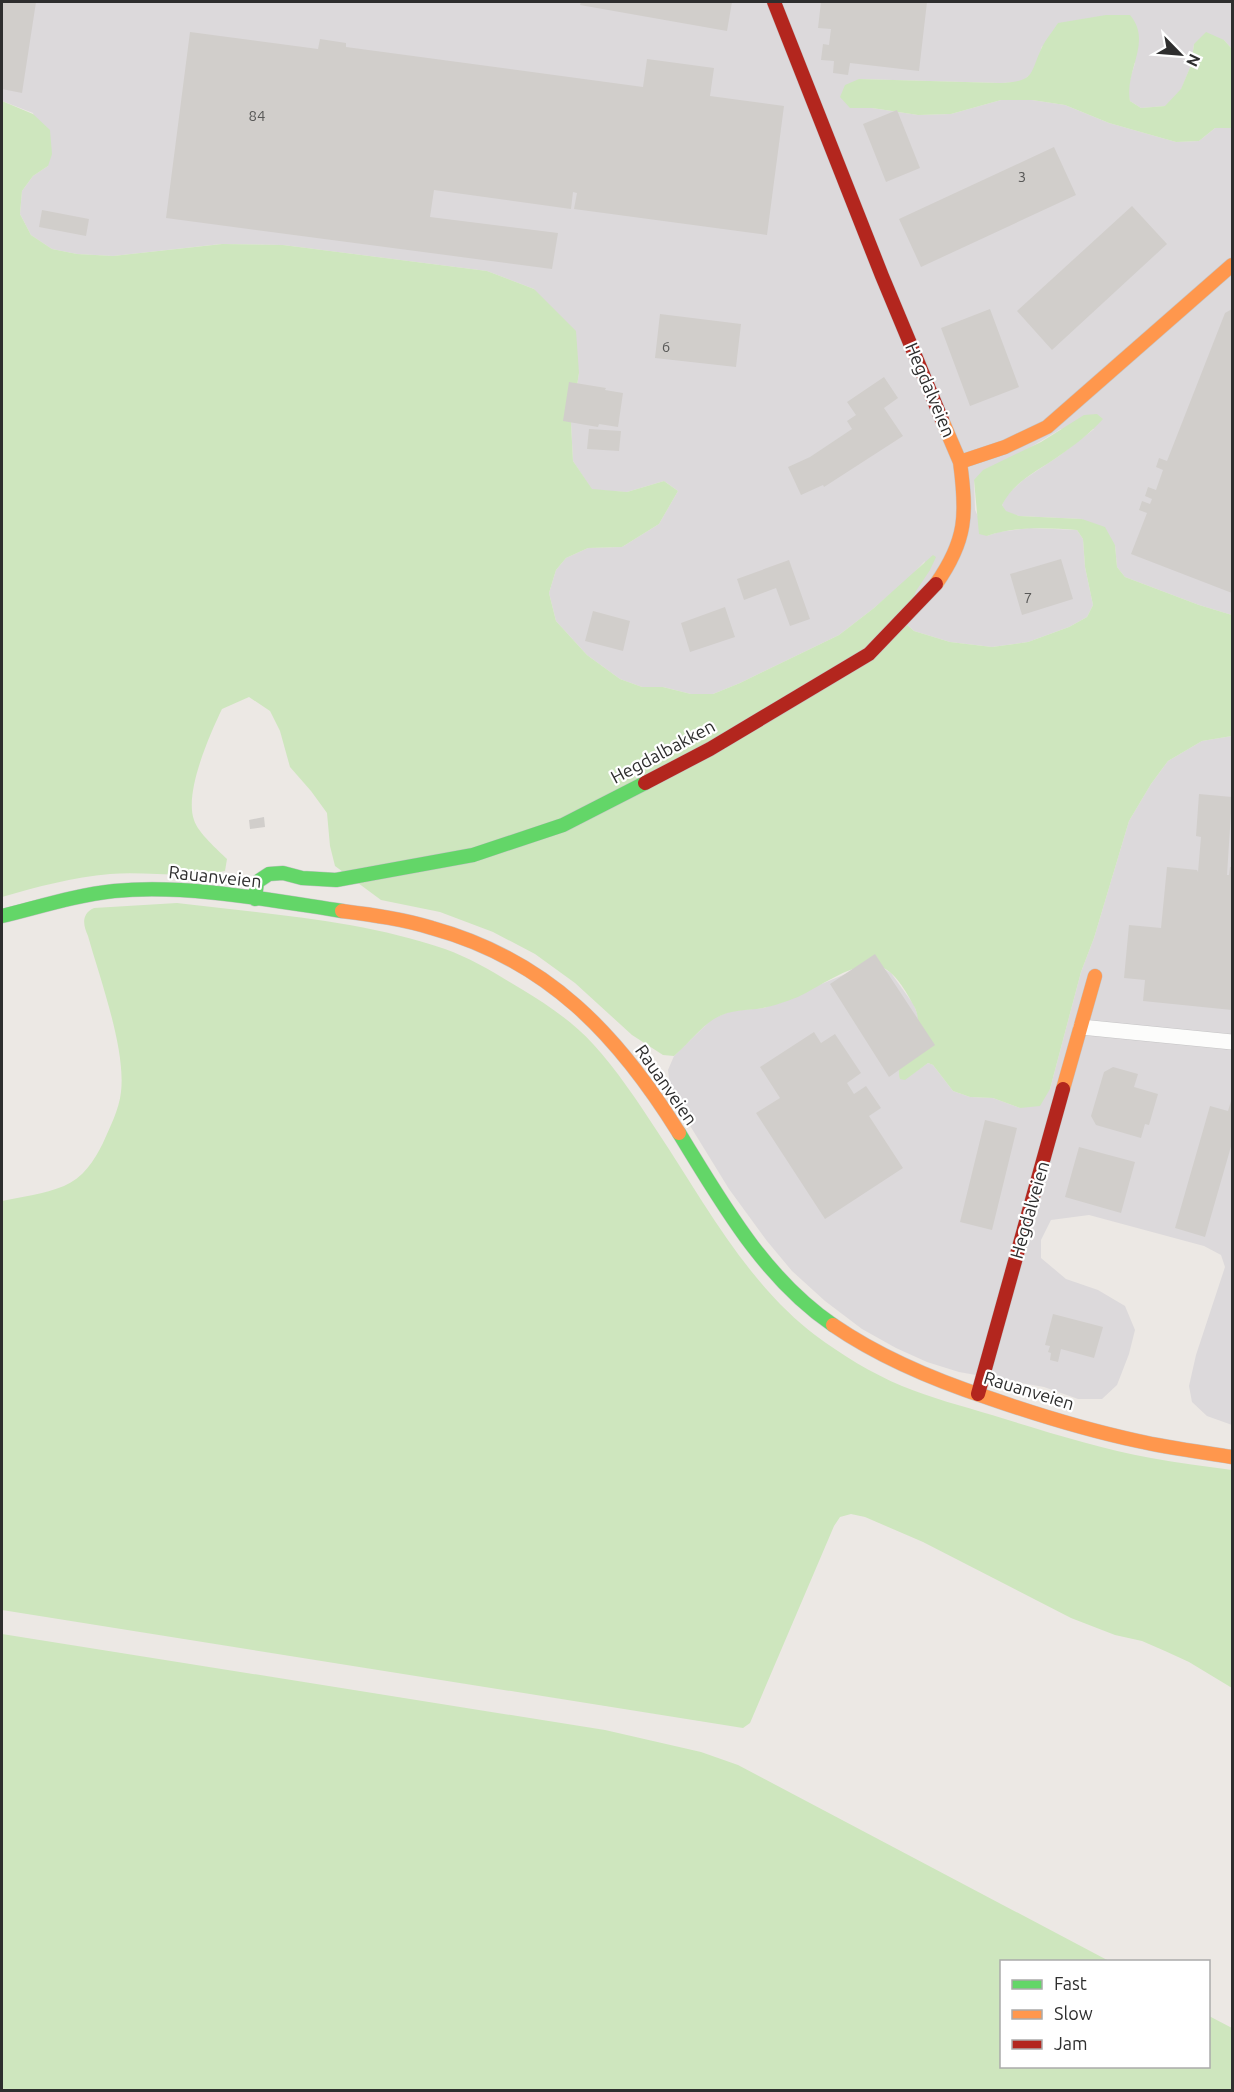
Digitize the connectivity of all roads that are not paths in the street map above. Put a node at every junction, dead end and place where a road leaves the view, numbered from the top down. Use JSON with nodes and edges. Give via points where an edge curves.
{"nodes":[{"id":1,"x":774,"y":2,"type":"edge"},
{"id":2,"x":1233,"y":265,"type":"edge"},
{"id":3,"x":960,"y":462,"type":"junction"},
{"id":4,"x":255,"y":899,"type":"junction"},
{"id":5,"x":2,"y":916,"type":"edge"},
{"id":6,"x":1095,"y":976,"type":"dead end"},
{"id":7,"x":1081,"y":1027,"type":"junction"},
{"id":8,"x":1233,"y":1042,"type":"edge"},
{"id":9,"x":978,"y":1394,"type":"junction"},
{"id":10,"x":1233,"y":1457,"type":"edge"}],
"edges":[{"from":1,"to":3,"type":"street","name":"Hegdalveien"},
{"from":2,"to":3,"type":"street","via":[[1047,427]]},
{"from":3,"to":4,"type":"street","name":"Hegdalbakken","via":[[965,502],[957,549],[934,587],[868,654],[710,749],[563,825],[473,855],[336,880],[269,874],[257,882]]},
{"from":4,"to":5,"type":"street","name":"Rauanveien","via":[[207,892],[136,890],[76,897]]},
{"from":4,"to":9,"type":"street","name":"Rauanveien","via":[[402,920],[438,930],[485,948],[543,980],[591,1019],[625,1056],[749,1243],[785,1285],[829,1323],[867,1348],[928,1378]]},
{"from":6,"to":7,"type":"street","name":"Hegdalveien"},
{"from":7,"to":8,"type":"street"},
{"from":7,"to":9,"type":"street","name":"Hegdalveien"},
{"from":9,"to":10,"type":"street","name":"Rauanveien","via":[[1101,1432]]}]}
